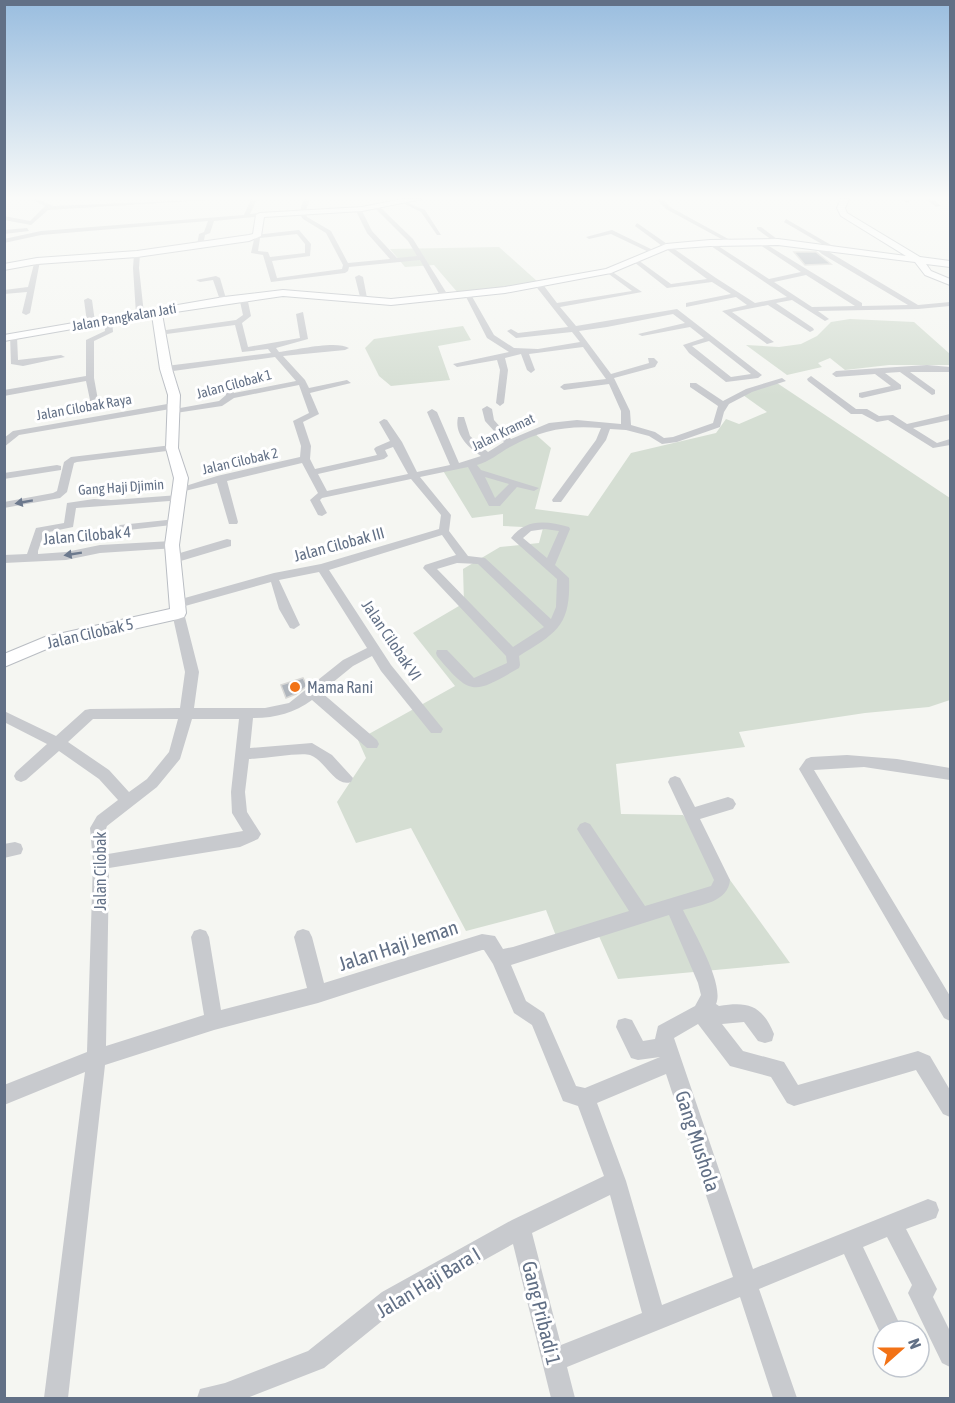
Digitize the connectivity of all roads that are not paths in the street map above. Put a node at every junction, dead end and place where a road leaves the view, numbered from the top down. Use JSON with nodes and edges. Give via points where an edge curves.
{"nodes":[{"id":1,"x":36,"y":264,"type":"edge"},
{"id":2,"x":136,"y":264,"type":"edge"},
{"id":3,"x":270,"y":264,"type":"edge"},
{"id":4,"x":353,"y":264,"type":"edge"},
{"id":5,"x":426,"y":264,"type":"edge"},
{"id":6,"x":626,"y":264,"type":"edge"},
{"id":7,"x":641,"y":264,"type":"edge"},
{"id":8,"x":691,"y":264,"type":"edge"},
{"id":9,"x":742,"y":264,"type":"edge"},
{"id":10,"x":793,"y":264,"type":"edge"},
{"id":11,"x":845,"y":264,"type":"edge"},
{"id":12,"x":921,"y":264,"type":"edge"},
{"id":13,"x":346,"y":265,"type":"joint"},
{"id":14,"x":608,"y":271,"type":"junction"},
{"id":15,"x":806,"y":273,"type":"junction"},
{"id":16,"x":359,"y":277,"type":"dead end"},
{"id":17,"x":200,"y":280,"type":"dead end"},
{"id":18,"x":283,"y":280,"type":"junction"},
{"id":19,"x":713,"y":280,"type":"junction"},
{"id":20,"x":767,"y":281,"type":"junction"},
{"id":21,"x":951,"y":282,"type":"edge"},
{"id":22,"x":538,"y":284,"type":"junction"},
{"id":23,"x":31,"y":289,"type":"junction"},
{"id":24,"x":4,"y":292,"type":"edge"},
{"id":25,"x":283,"y":293,"type":"junction"},
{"id":26,"x":467,"y":295,"type":"junction"},
{"id":27,"x":737,"y":295,"type":"junction"},
{"id":28,"x":243,"y":297,"type":"junction"},
{"id":29,"x":445,"y":297,"type":"junction"},
{"id":30,"x":793,"y":298,"type":"junction"},
{"id":31,"x":88,"y":300,"type":"dead end"},
{"id":32,"x":224,"y":300,"type":"junction"},
{"id":33,"x":365,"y":301,"type":"junction"},
{"id":34,"x":769,"y":302,"type":"junction"},
{"id":35,"x":951,"y":304,"type":"edge"},
{"id":36,"x":689,"y":305,"type":"dead end"},
{"id":37,"x":753,"y":305,"type":"junction"},
{"id":38,"x":859,"y":305,"type":"dead end"},
{"id":39,"x":554,"y":306,"type":"junction"},
{"id":40,"x":918,"y":307,"type":"junction"},
{"id":41,"x":811,"y":309,"type":"junction"},
{"id":42,"x":157,"y":312,"type":"junction"},
{"id":43,"x":26,"y":313,"type":"dead end"},
{"id":44,"x":140,"y":314,"type":"junction"},
{"id":45,"x":300,"y":314,"type":"dead end"},
{"id":46,"x":825,"y":319,"type":"dead end"},
{"id":47,"x":108,"y":320,"type":"junction"},
{"id":48,"x":91,"y":322,"type":"junction"},
{"id":49,"x":238,"y":322,"type":"junction"},
{"id":50,"x":692,"y":324,"type":"junction"},
{"id":51,"x":573,"y":329,"type":"junction"},
{"id":52,"x":810,"y":330,"type":"dead end"},
{"id":53,"x":511,"y":331,"type":"dead end"},
{"id":54,"x":159,"y":333,"type":"junction"},
{"id":55,"x":642,"y":334,"type":"dead end"},
{"id":56,"x":8,"y":337,"type":"edge"},
{"id":57,"x":711,"y":338,"type":"junction"},
{"id":58,"x":770,"y":342,"type":"dead end"},
{"id":59,"x":585,"y":344,"type":"junction"},
{"id":60,"x":273,"y":346,"type":"junction"},
{"id":61,"x":345,"y":348,"type":"dead end"},
{"id":62,"x":520,"y":352,"type":"junction"},
{"id":63,"x":8,"y":354,"type":"dead end"},
{"id":64,"x":61,"y":357,"type":"dead end"},
{"id":65,"x":500,"y":357,"type":"junction"},
{"id":66,"x":651,"y":360,"type":"dead end"},
{"id":67,"x":457,"y":364,"type":"dead end"},
{"id":68,"x":939,"y":368,"type":"junction"},
{"id":69,"x":166,"y":369,"type":"junction"},
{"id":70,"x":951,"y":369,"type":"edge"},
{"id":71,"x":531,"y":370,"type":"dead end"},
{"id":72,"x":902,"y":370,"type":"junction"},
{"id":73,"x":878,"y":372,"type":"junction"},
{"id":74,"x":836,"y":374,"type":"dead end"},
{"id":75,"x":951,"y":375,"type":"edge"},
{"id":76,"x":90,"y":378,"type":"junction"},
{"id":77,"x":610,"y":379,"type":"junction"},
{"id":78,"x":811,"y":379,"type":"dead end"},
{"id":79,"x":230,"y":381,"type":"dead end"},
{"id":80,"x":782,"y":381,"type":"dead end"},
{"id":81,"x":347,"y":383,"type":"dead end"},
{"id":82,"x":693,"y":385,"type":"dead end"},
{"id":83,"x":304,"y":386,"type":"junction"},
{"id":84,"x":564,"y":387,"type":"dead end"},
{"id":85,"x":932,"y":392,"type":"dead end"},
{"id":86,"x":4,"y":393,"type":"edge"},
{"id":87,"x":862,"y":395,"type":"dead end"},
{"id":88,"x":231,"y":396,"type":"junction"},
{"id":89,"x":500,"y":403,"type":"dead end"},
{"id":90,"x":91,"y":405,"type":"dead end"},
{"id":91,"x":723,"y":405,"type":"junction"},
{"id":92,"x":172,"y":409,"type":"junction"},
{"id":93,"x":487,"y":409,"type":"dead end"},
{"id":94,"x":432,"y":412,"type":"dead end"},
{"id":95,"x":951,"y":417,"type":"edge"},
{"id":96,"x":461,"y":419,"type":"dead end"},
{"id":97,"x":384,"y":422,"type":"dead end"},
{"id":98,"x":608,"y":425,"type":"junction"},
{"id":99,"x":626,"y":427,"type":"junction"},
{"id":100,"x":905,"y":427,"type":"junction"},
{"id":101,"x":397,"y":442,"type":"junction"},
{"id":102,"x":951,"y":442,"type":"edge"},
{"id":103,"x":4,"y":444,"type":"edge"},
{"id":104,"x":510,"y":444,"type":"junction"},
{"id":105,"x":167,"y":446,"type":"junction"},
{"id":106,"x":488,"y":457,"type":"junction"},
{"id":107,"x":305,"y":459,"type":"junction"},
{"id":108,"x":64,"y":466,"type":"junction"},
{"id":109,"x":455,"y":466,"type":"junction"},
{"id":110,"x":474,"y":468,"type":"junction"},
{"id":111,"x":311,"y":473,"type":"junction"},
{"id":112,"x":4,"y":476,"type":"edge"},
{"id":113,"x":414,"y":476,"type":"junction"},
{"id":114,"x":221,"y":478,"type":"junction"},
{"id":115,"x":515,"y":483,"type":"junction"},
{"id":116,"x":368,"y":486,"type":"junction"},
{"id":117,"x":534,"y":488,"type":"dead end"},
{"id":118,"x":180,"y":494,"type":"junction"},
{"id":119,"x":324,"y":495,"type":"junction"},
{"id":120,"x":374,"y":498,"type":"dead end"},
{"id":121,"x":557,"y":500,"type":"dead end"},
{"id":122,"x":4,"y":505,"type":"edge"},
{"id":123,"x":322,"y":513,"type":"dead end"},
{"id":124,"x":176,"y":522,"type":"junction"},
{"id":125,"x":233,"y":522,"type":"dead end"},
{"id":126,"x":120,"y":528,"type":"dead end"},
{"id":127,"x":444,"y":531,"type":"junction"},
{"id":128,"x":227,"y":543,"type":"dead end"},
{"id":129,"x":173,"y":552,"type":"junction"},
{"id":130,"x":33,"y":557,"type":"junction"},
{"id":131,"x":464,"y":558,"type":"junction"},
{"id":132,"x":4,"y":559,"type":"edge"},
{"id":133,"x":549,"y":566,"type":"dead end"},
{"id":134,"x":322,"y":568,"type":"junction"},
{"id":135,"x":275,"y":580,"type":"junction"},
{"id":136,"x":178,"y":608,"type":"junction"},
{"id":137,"x":294,"y":625,"type":"dead end"},
{"id":138,"x":552,"y":627,"type":"junction"},
{"id":139,"x":375,"y":650,"type":"junction"},
{"id":140,"x":442,"y":653,"type":"dead end"},
{"id":141,"x":512,"y":654,"type":"junction"},
{"id":142,"x":4,"y":661,"type":"edge"},
{"id":143,"x":312,"y":692,"type":"junction"},
{"id":144,"x":247,"y":713,"type":"junction"},
{"id":145,"x":186,"y":715,"type":"junction"},
{"id":146,"x":4,"y":716,"type":"edge"},
{"id":147,"x":436,"y":729,"type":"dead end"},
{"id":148,"x":368,"y":740,"type":"dead end"},
{"id":149,"x":59,"y":741,"type":"junction"},
{"id":150,"x":243,"y":754,"type":"junction"},
{"id":151,"x":951,"y":774,"type":"edge"},
{"id":152,"x":21,"y":776,"type":"dead end"},
{"id":153,"x":346,"y":778,"type":"dead end"},
{"id":154,"x":675,"y":782,"type":"dead end"},
{"id":155,"x":127,"y":801,"type":"junction"},
{"id":156,"x":728,"y":804,"type":"dead end"},
{"id":157,"x":691,"y":815,"type":"junction"},
{"id":158,"x":585,"y":829,"type":"dead end"},
{"id":159,"x":101,"y":862,"type":"junction"},
{"id":160,"x":673,"y":906,"type":"junction"},
{"id":161,"x":641,"y":915,"type":"junction"},
{"id":162,"x":200,"y":937,"type":"dead end"},
{"id":163,"x":303,"y":938,"type":"dead end"},
{"id":164,"x":499,"y":958,"type":"junction"},
{"id":165,"x":318,"y":994,"type":"junction"},
{"id":166,"x":703,"y":1009,"type":"junction"},
{"id":167,"x":951,"y":1012,"type":"edge"},
{"id":168,"x":214,"y":1021,"type":"junction"},
{"id":169,"x":625,"y":1027,"type":"dead end"},
{"id":170,"x":765,"y":1034,"type":"dead end"},
{"id":171,"x":669,"y":1054,"type":"junction"},
{"id":172,"x":96,"y":1058,"type":"junction"},
{"id":173,"x":4,"y":1095,"type":"edge"},
{"id":174,"x":585,"y":1098,"type":"junction"},
{"id":175,"x":951,"y":1107,"type":"edge"},
{"id":176,"x":616,"y":1181,"type":"junction"},
{"id":177,"x":928,"y":1209,"type":"dead end"},
{"id":178,"x":892,"y":1225,"type":"junction"},
{"id":179,"x":520,"y":1228,"type":"junction"},
{"id":180,"x":850,"y":1242,"type":"junction"},
{"id":181,"x":744,"y":1282,"type":"junction"},
{"id":182,"x":654,"y":1319,"type":"junction"},
{"id":183,"x":885,"y":1319,"type":"edge"},
{"id":184,"x":951,"y":1355,"type":"edge"},
{"id":185,"x":554,"y":1360,"type":"junction"},
{"id":186,"x":56,"y":1398,"type":"edge"},
{"id":187,"x":209,"y":1398,"type":"edge"},
{"id":188,"x":562,"y":1398,"type":"edge"},
{"id":189,"x":785,"y":1398,"type":"edge"}],
"edges":[{"from":1,"to":23,"type":"street"},
{"from":2,"to":44,"type":"street"},
{"from":3,"to":18,"type":"street","via":[[274,280]]},
{"from":4,"to":13,"type":"street"},
{"from":5,"to":29,"type":"street"},
{"from":6,"to":14,"type":"main road","name":"Jalan Pangkalan Jati"},
{"from":7,"to":19,"type":"street","via":[[670,286]]},
{"from":8,"to":19,"type":"street"},
{"from":9,"to":20,"type":"street"},
{"from":10,"to":15,"type":"street"},
{"from":11,"to":40,"type":"street"},
{"from":12,"to":21,"type":"main road","via":[[928,273]]},
{"from":13,"to":18,"type":"street","via":[[345,271]]},
{"from":14,"to":22,"type":"main road","name":"Jalan Pangkalan Jati"},
{"from":14,"to":39,"type":"street","via":[[638,292]]},
{"from":15,"to":20,"type":"street"},
{"from":15,"to":38,"type":"street"},
{"from":16,"to":33,"type":"street"},
{"from":17,"to":32,"type":"street","via":[[216,278]]},
{"from":18,"to":25,"type":"street"},
{"from":19,"to":27,"type":"street"},
{"from":20,"to":30,"type":"street"},
{"from":22,"to":26,"type":"main road","name":"Jalan Pangkalan Jati"},
{"from":22,"to":39,"type":"street"},
{"from":23,"to":24,"type":"street"},
{"from":23,"to":43,"type":"street"},
{"from":25,"to":28,"type":"main road","name":"Jalan Pangkalan Jati"},
{"from":25,"to":33,"type":"main road","name":"Jalan Pangkalan Jati"},
{"from":26,"to":29,"type":"main road","name":"Jalan Pangkalan Jati"},
{"from":26,"to":62,"type":"street","via":[[490,336]]},
{"from":27,"to":36,"type":"street"},
{"from":27,"to":37,"type":"street"},
{"from":28,"to":32,"type":"main road","name":"Jalan Pangkalan Jati"},
{"from":28,"to":49,"type":"street","via":[[247,316]]},
{"from":29,"to":33,"type":"main road","name":"Jalan Pangkalan Jati"},
{"from":30,"to":34,"type":"street"},
{"from":30,"to":41,"type":"street"},
{"from":31,"to":48,"type":"street"},
{"from":32,"to":42,"type":"main road","name":"Jalan Pangkalan Jati"},
{"from":34,"to":37,"type":"street"},
{"from":34,"to":52,"type":"street"},
{"from":35,"to":40,"type":"street"},
{"from":37,"to":58,"type":"street","via":[[726,311]]},
{"from":39,"to":51,"type":"street"},
{"from":40,"to":41,"type":"street"},
{"from":41,"to":46,"type":"street"},
{"from":42,"to":44,"type":"main road","name":"Jalan Pangkalan Jati"},
{"from":42,"to":54,"type":"main road","name":"Jalan Cilobak"},
{"from":44,"to":47,"type":"main road","name":"Jalan Pangkalan Jati"},
{"from":45,"to":60,"type":"street","via":[[304,339]]},
{"from":47,"to":48,"type":"main road","name":"Jalan Pangkalan Jati"},
{"from":47,"to":76,"type":"street","via":[[109,332],[90,340]]},
{"from":48,"to":56,"type":"main road","name":"Jalan Pangkalan Jati"},
{"from":49,"to":54,"type":"street"},
{"from":49,"to":60,"type":"street","via":[[245,350]]},
{"from":50,"to":51,"type":"street","via":[[674,311]]},
{"from":50,"to":55,"type":"street"},
{"from":50,"to":57,"type":"street"},
{"from":51,"to":53,"type":"street","via":[[516,336]]},
{"from":51,"to":59,"type":"street"},
{"from":54,"to":69,"type":"main road","name":"Jalan Cilobak"},
{"from":56,"to":63,"type":"street"},
{"from":56,"to":64,"type":"street","via":[[14,362]]},
{"from":57,"to":57,"type":"street","via":[[757,374],[758,375],[729,380],[687,345]]},
{"from":59,"to":62,"type":"street"},
{"from":59,"to":77,"type":"street"},
{"from":60,"to":61,"type":"street"},
{"from":60,"to":69,"type":"street"},
{"from":60,"to":83,"type":"street"},
{"from":62,"to":65,"type":"street"},
{"from":62,"to":71,"type":"street"},
{"from":65,"to":67,"type":"street"},
{"from":65,"to":89,"type":"street","via":[[504,370]]},
{"from":66,"to":77,"type":"street","via":[[652,366]]},
{"from":68,"to":70,"type":"street"},
{"from":68,"to":72,"type":"street"},
{"from":68,"to":75,"type":"street"},
{"from":69,"to":92,"type":"main road","name":"Jalan Cilobak","via":[[174,395]]},
{"from":72,"to":73,"type":"street"},
{"from":72,"to":85,"type":"street"},
{"from":73,"to":74,"type":"street"},
{"from":73,"to":87,"type":"street","via":[[898,387]]},
{"from":76,"to":86,"type":"street"},
{"from":76,"to":90,"type":"street","via":[[94,400]]},
{"from":77,"to":84,"type":"street"},
{"from":77,"to":99,"type":"street","via":[[623,402]]},
{"from":78,"to":100,"type":"street","via":[[854,412],[864,411],[877,419],[890,417]]},
{"from":79,"to":88,"type":"street"},
{"from":80,"to":91,"type":"street","via":[[761,386]]},
{"from":81,"to":83,"type":"street","name":"Jalan Cilobak 1"},
{"from":82,"to":91,"type":"street"},
{"from":83,"to":88,"type":"street","name":"Jalan Cilobak 1"},
{"from":83,"to":107,"type":"street","via":[[314,414],[298,421],[306,446]]},
{"from":88,"to":92,"type":"street","name":"Jalan Cilobak 1","via":[[222,403]]},
{"from":91,"to":99,"type":"street","name":"Jalan Kramat","via":[[717,425],[674,440],[662,441]]},
{"from":92,"to":103,"type":"street","name":"Jalan Cilobak Raya","via":[[16,433]]},
{"from":92,"to":105,"type":"main road","name":"Jalan Cilobak"},
{"from":93,"to":104,"type":"street","via":[[490,421]]},
{"from":94,"to":109,"type":"street"},
{"from":95,"to":100,"type":"street"},
{"from":96,"to":106,"type":"street","via":[[461,428],[469,441]]},
{"from":97,"to":101,"type":"street"},
{"from":98,"to":99,"type":"street","name":"Jalan Kramat"},
{"from":98,"to":104,"type":"street","name":"Jalan Kramat","via":[[549,426]]},
{"from":98,"to":121,"type":"street"},
{"from":100,"to":102,"type":"street","via":[[936,446]]},
{"from":101,"to":111,"type":"street","via":[[379,449],[381,457]]},
{"from":101,"to":113,"type":"street"},
{"from":104,"to":106,"type":"street","name":"Jalan Kramat"},
{"from":105,"to":108,"type":"street"},
{"from":105,"to":118,"type":"main road","name":"Jalan Cilobak","via":[[180,471]]},
{"from":106,"to":110,"type":"street","name":"Jalan Kramat"},
{"from":107,"to":111,"type":"street"},
{"from":107,"to":114,"type":"street","name":"Jalan Cilobak 2"},
{"from":108,"to":112,"type":"street"},
{"from":108,"to":122,"type":"street","one_way":true,"via":[[62,492],[56,496]]},
{"from":109,"to":110,"type":"street","name":"Jalan Kramat"},
{"from":109,"to":113,"type":"street","name":"Jalan Kramat"},
{"from":110,"to":115,"type":"street"},
{"from":110,"to":115,"type":"street","via":[[493,504]]},
{"from":111,"to":119,"type":"street"},
{"from":113,"to":116,"type":"street","name":"Jalan Kramat"},
{"from":113,"to":127,"type":"street","via":[[446,515]]},
{"from":114,"to":118,"type":"street","name":"Jalan Cilobak 2"},
{"from":114,"to":125,"type":"street"},
{"from":115,"to":117,"type":"street"},
{"from":116,"to":119,"type":"street","name":"Jalan Kramat"},
{"from":116,"to":120,"type":"street"},
{"from":118,"to":124,"type":"main road","name":"Jalan Cilobak"},
{"from":118,"to":130,"type":"street","name":"Gang Haji Djimin","via":[[71,505],[69,525],[40,530]]},
{"from":119,"to":123,"type":"street","via":[[315,500]]},
{"from":124,"to":126,"type":"street"},
{"from":124,"to":129,"type":"main road","name":"Jalan Cilobak"},
{"from":127,"to":131,"type":"street"},
{"from":127,"to":134,"type":"street","name":"Jalan Cilobak III"},
{"from":128,"to":129,"type":"street","name":"Jalan Cilobak 4"},
{"from":129,"to":130,"type":"street","name":"Jalan Cilobak 4","one_way":true,"via":[[100,549]]},
{"from":129,"to":136,"type":"main road","name":"Jalan Cilobak"},
{"from":130,"to":132,"type":"street","name":"Jalan Cilobak 4"},
{"from":131,"to":138,"type":"street","via":[[481,561]]},
{"from":131,"to":141,"type":"street","via":[[429,568]]},
{"from":133,"to":138,"type":"street","via":[[563,578],[565,600],[562,615]]},
{"from":134,"to":135,"type":"street","name":"Jalan Cilobak III"},
{"from":134,"to":139,"type":"street","name":"Jalan Cilobak VI"},
{"from":135,"to":136,"type":"street","name":"Jalan Cilobak III"},
{"from":135,"to":137,"type":"street"},
{"from":136,"to":142,"type":"main road","name":"Jalan Cilobak 5","via":[[45,643]]},
{"from":136,"to":145,"type":"street","name":"Jalan Cilobak","via":[[192,672]]},
{"from":138,"to":141,"type":"street"},
{"from":139,"to":143,"type":"street","via":[[348,663]]},
{"from":139,"to":147,"type":"street","name":"Jalan Cilobak VI"},
{"from":140,"to":141,"type":"street","via":[[473,685],[514,664]]},
{"from":143,"to":144,"type":"street","via":[[293,707]]},
{"from":143,"to":148,"type":"street"},
{"from":144,"to":145,"type":"street"},
{"from":144,"to":150,"type":"street"},
{"from":145,"to":149,"type":"street","via":[[90,714]]},
{"from":145,"to":155,"type":"street","name":"Jalan Cilobak","via":[[175,755],[152,783]]},
{"from":146,"to":149,"type":"street"},
{"from":149,"to":152,"type":"street"},
{"from":149,"to":155,"type":"street","via":[[120,788]]},
{"from":150,"to":153,"type":"street","via":[[312,749]]},
{"from":150,"to":159,"type":"street","via":[[238,792],[240,813],[253,834],[240,840]]},
{"from":151,"to":167,"type":"street","via":[[845,759],[811,763],[806,769]]},
{"from":154,"to":157,"type":"street"},
{"from":155,"to":159,"type":"street","name":"Jalan Cilobak","via":[[102,820],[98,828]]},
{"from":156,"to":157,"type":"street"},
{"from":157,"to":160,"type":"street","via":[[722,884],[716,892]]},
{"from":158,"to":161,"type":"street"},
{"from":159,"to":172,"type":"street","name":"Jalan Cilobak"},
{"from":160,"to":161,"type":"street"},
{"from":160,"to":166,"type":"street","via":[[707,982],[710,997]]},
{"from":161,"to":164,"type":"street"},
{"from":162,"to":168,"type":"street"},
{"from":163,"to":165,"type":"street"},
{"from":164,"to":165,"type":"street","name":"Jalan Haji Jeman","via":[[489,942],[482,942]]},
{"from":164,"to":174,"type":"street","via":[[520,1007],[538,1019],[570,1094]]},
{"from":165,"to":168,"type":"street","name":"Jalan Haji Jeman"},
{"from":166,"to":170,"type":"street","via":[[717,1016],[746,1012]]},
{"from":166,"to":171,"type":"street","via":[[665,1033]]},
{"from":166,"to":175,"type":"street","via":[[737,1059],[777,1069],[794,1096],[918,1060]]},
{"from":168,"to":172,"type":"street","name":"Jalan Haji Jeman"},
{"from":169,"to":171,"type":"street","via":[[638,1051]]},
{"from":171,"to":174,"type":"street"},
{"from":171,"to":181,"type":"street","name":"Gang Mushola"},
{"from":172,"to":173,"type":"street","name":"Jalan Haji Jeman"},
{"from":172,"to":186,"type":"street","name":"Jalan Cilobak"},
{"from":174,"to":176,"type":"street"},
{"from":176,"to":179,"type":"street","name":"Jalan Haji Bara I"},
{"from":176,"to":182,"type":"street"},
{"from":177,"to":178,"type":"street"},
{"from":178,"to":180,"type":"street"},
{"from":178,"to":184,"type":"street","via":[[926,1289],[919,1293]]},
{"from":179,"to":185,"type":"street","name":"Gang Pribadi 1"},
{"from":179,"to":187,"type":"street","name":"Jalan Haji Bara I","via":[[390,1300],[316,1360]]},
{"from":180,"to":181,"type":"street"},
{"from":180,"to":183,"type":"street"},
{"from":181,"to":182,"type":"street"},
{"from":181,"to":189,"type":"street","name":"Gang Mushola"},
{"from":182,"to":185,"type":"street"},
{"from":185,"to":188,"type":"street","name":"Gang Pribadi 1"}]}
